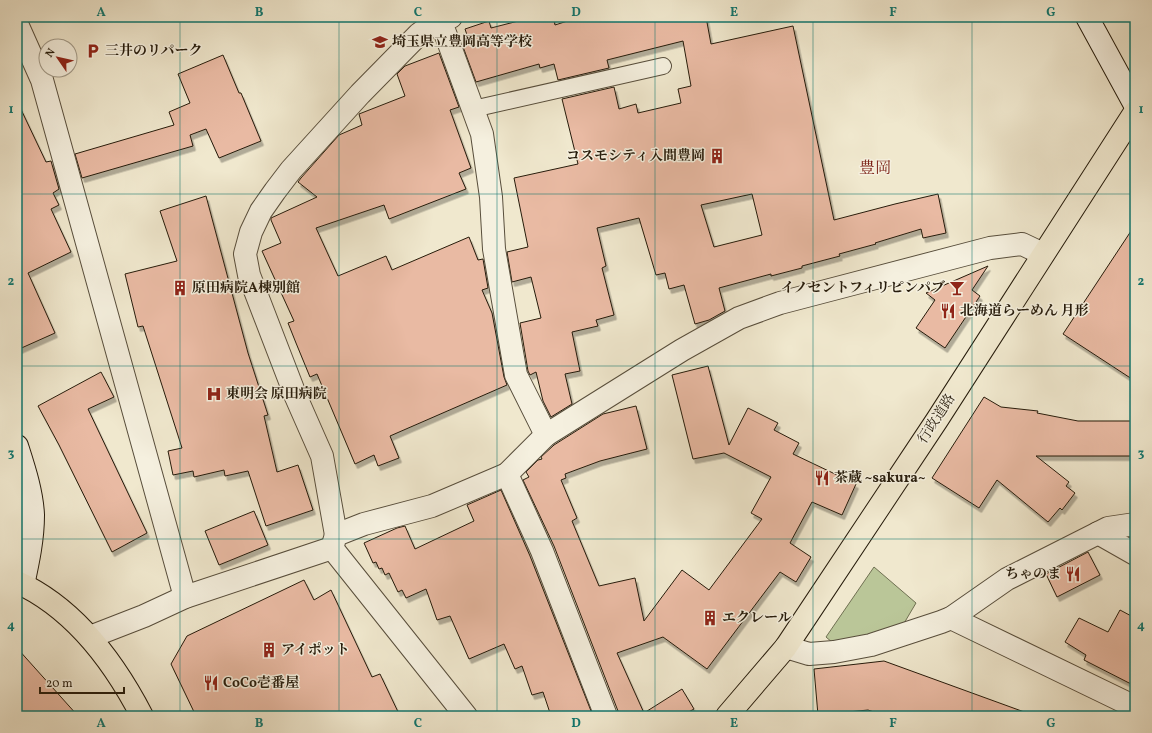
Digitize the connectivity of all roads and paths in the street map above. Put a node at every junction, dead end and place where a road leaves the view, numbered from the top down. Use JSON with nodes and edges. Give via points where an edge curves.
{"nodes":[{"id":1,"x":1087,"y":17,"type":"edge"},
{"id":2,"x":445,"y":18,"type":"edge"},
{"id":3,"x":17,"y":24,"type":"edge"},
{"id":4,"x":663,"y":66,"type":"dead end"},
{"id":5,"x":1135,"y":105,"type":"edge"},
{"id":6,"x":473,"y":109,"type":"junction"},
{"id":7,"x":1135,"y":112,"type":"edge"},
{"id":8,"x":1043,"y":254,"type":"junction"},
{"id":9,"x":546,"y":435,"type":"junction"},
{"id":10,"x":17,"y":446,"type":"edge"},
{"id":11,"x":507,"y":474,"type":"junction"},
{"id":12,"x":1135,"y":524,"type":"edge"},
{"id":13,"x":1098,"y":533,"type":"junction"},
{"id":14,"x":334,"y":541,"type":"junction"},
{"id":15,"x":1135,"y":554,"type":"edge"},
{"id":16,"x":20,"y":583,"type":"edge"},
{"id":17,"x":185,"y":597,"type":"junction"},
{"id":18,"x":951,"y":618,"type":"junction"},
{"id":19,"x":90,"y":637,"type":"junction"},
{"id":20,"x":786,"y":647,"type":"junction"},
{"id":21,"x":1135,"y":707,"type":"edge"},
{"id":22,"x":142,"y":716,"type":"edge"},
{"id":23,"x":466,"y":716,"type":"edge"},
{"id":24,"x":606,"y":716,"type":"edge"},
{"id":25,"x":727,"y":716,"type":"edge"}],
"edges":[{"from":1,"to":5,"type":"street"},
{"from":2,"to":6,"type":"street"},
{"from":2,"to":14,"type":"street","via":[[419,34],[291,170],[260,212],[245,254],[254,290],[322,456]]},
{"from":3,"to":17,"type":"street","via":[[42,80]]},
{"from":4,"to":6,"type":"lane"},
{"from":6,"to":9,"type":"street","via":[[482,134],[491,197],[494,249],[516,375]]},
{"from":7,"to":8,"type":"highway","name":"行政道路"},
{"from":8,"to":9,"type":"street","via":[[1022,244],[990,248],[780,303],[739,318],[682,350]]},
{"from":8,"to":20,"type":"highway","name":"行政道路","via":[[937,420]]},
{"from":9,"to":11,"type":"street"},
{"from":10,"to":16,"type":"street","via":[[33,514],[31,546]]},
{"from":11,"to":14,"type":"street","via":[[432,506],[364,524]]},
{"from":11,"to":24,"type":"street","via":[[542,551]]},
{"from":12,"to":13,"type":"street","via":[[1108,528]]},
{"from":13,"to":15,"type":"street"},
{"from":13,"to":18,"type":"street","via":[[1007,579]]},
{"from":14,"to":17,"type":"street"},
{"from":14,"to":23,"type":"street"},
{"from":16,"to":19,"type":"highway","via":[[57,607]]},
{"from":17,"to":19,"type":"street"},
{"from":18,"to":20,"type":"street","via":[[872,645],[834,652],[809,654]]},
{"from":18,"to":21,"type":"street"},
{"from":19,"to":22,"type":"highway","via":[[117,674]]},
{"from":20,"to":25,"type":"highway","name":"行政道路"}]}
